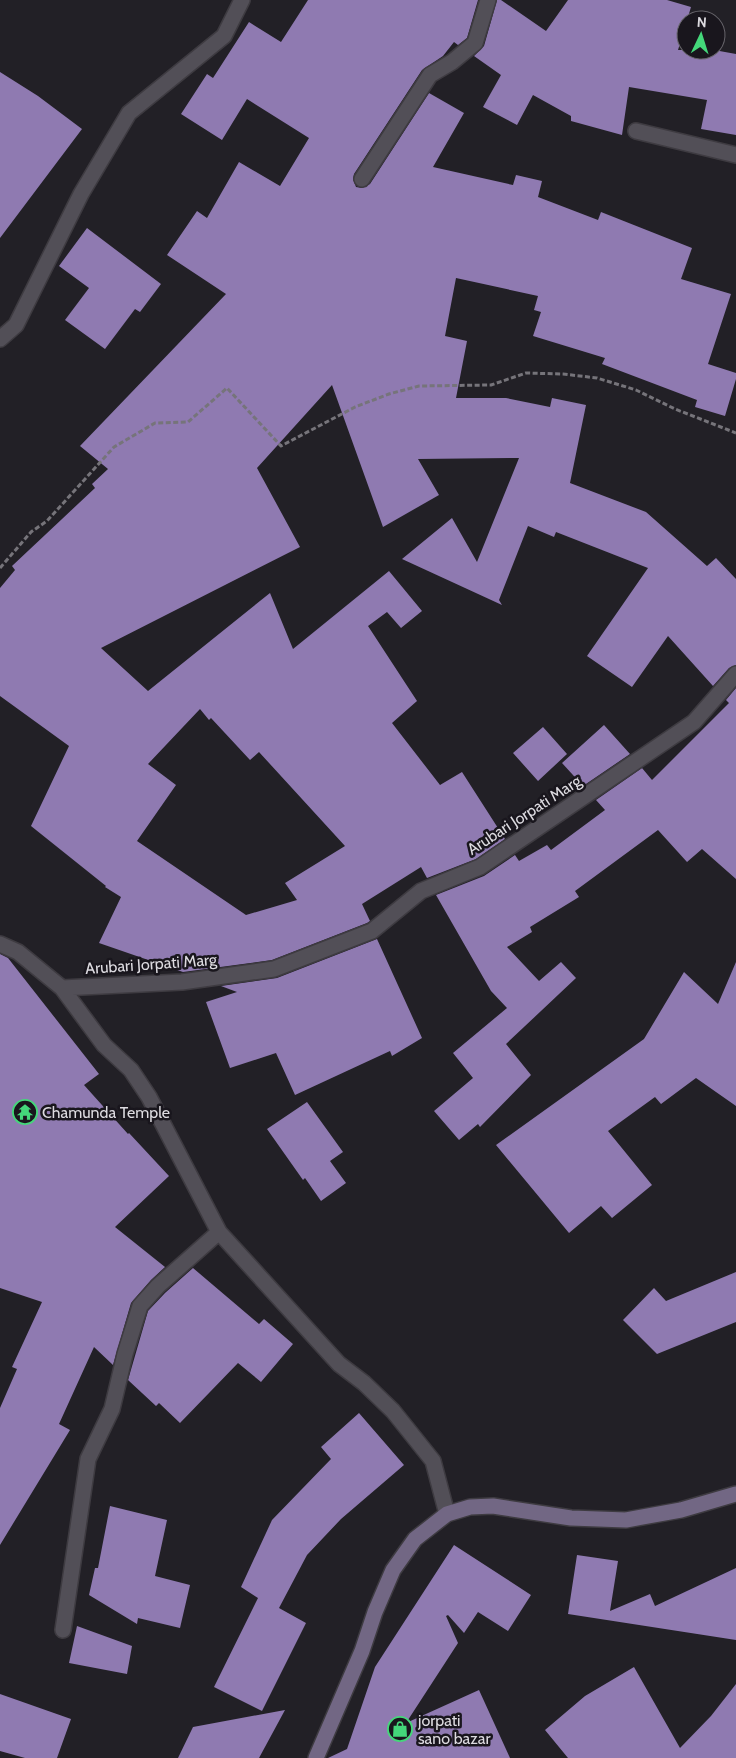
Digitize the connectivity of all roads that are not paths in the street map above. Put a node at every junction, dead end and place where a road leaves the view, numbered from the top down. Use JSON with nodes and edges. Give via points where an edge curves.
{"nodes":[{"id":1,"x":242,"y":0,"type":"edge"},
{"id":2,"x":488,"y":0,"type":"edge"},
{"id":3,"x":636,"y":132,"type":"dead end"},
{"id":4,"x":736,"y":155,"type":"edge"},
{"id":5,"x":362,"y":179,"type":"dead end"},
{"id":6,"x":0,"y":339,"type":"edge"},
{"id":7,"x":736,"y":674,"type":"edge"},
{"id":8,"x":0,"y":944,"type":"edge"},
{"id":9,"x":62,"y":988,"type":"junction"},
{"id":10,"x":219,"y":1232,"type":"junction"},
{"id":11,"x":736,"y":1494,"type":"edge"},
{"id":12,"x":447,"y":1514,"type":"junction"},
{"id":13,"x":63,"y":1630,"type":"dead end"},
{"id":14,"x":316,"y":1758,"type":"edge"}],
"edges":[{"from":1,"to":6,"type":"street","via":[[224,36],[129,114],[81,194],[16,325]]},
{"from":2,"to":5,"type":"street","via":[[475,43],[430,75]]},
{"from":3,"to":4,"type":"street"},
{"from":7,"to":9,"type":"street","name":"Arubari Jorpati Marg","via":[[694,722],[480,867],[421,891],[372,931],[274,969],[182,982]]},
{"from":8,"to":9,"type":"street","via":[[18,952]]},
{"from":9,"to":10,"type":"street","via":[[104,1045],[131,1070],[144,1090]]},
{"from":10,"to":12,"type":"street","via":[[339,1364],[393,1411],[434,1461]]},
{"from":10,"to":13,"type":"street","via":[[140,1306],[124,1354],[112,1409],[88,1459]]},
{"from":11,"to":12,"type":"main road","via":[[680,1510],[626,1520],[571,1518],[493,1506],[470,1507]]},
{"from":12,"to":14,"type":"main road","via":[[415,1539],[393,1570]]}]}
